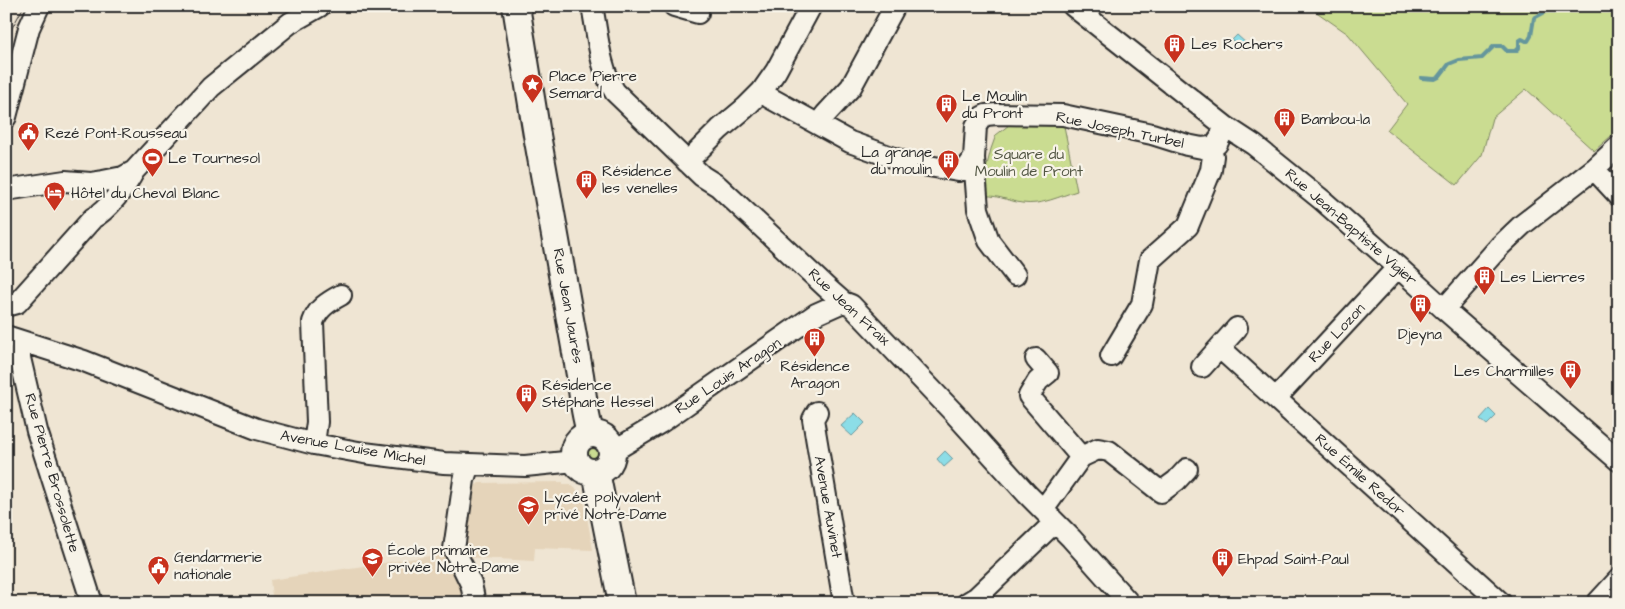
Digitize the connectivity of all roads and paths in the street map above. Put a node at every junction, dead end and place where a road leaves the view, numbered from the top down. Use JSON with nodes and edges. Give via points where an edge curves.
{"nodes":[{"id":1,"x":39,"y":6,"type":"edge"},
{"id":2,"x":320,"y":6,"type":"edge"},
{"id":3,"x":516,"y":6,"type":"edge"},
{"id":4,"x":592,"y":6,"type":"edge"},
{"id":5,"x":674,"y":6,"type":"edge"},
{"id":6,"x":811,"y":6,"type":"edge"},
{"id":7,"x":896,"y":6,"type":"edge"},
{"id":8,"x":1073,"y":6,"type":"edge"},
{"id":9,"x":698,"y":13,"type":"dead end"},
{"id":10,"x":762,"y":91,"type":"junction"},
{"id":11,"x":6,"y":117,"type":"edge"},
{"id":12,"x":818,"y":124,"type":"junction"},
{"id":13,"x":1225,"y":126,"type":"junction"},
{"id":14,"x":1619,"y":146,"type":"edge"},
{"id":15,"x":1211,"y":147,"type":"junction"},
{"id":16,"x":974,"y":158,"type":"junction"},
{"id":17,"x":687,"y":162,"type":"junction"},
{"id":18,"x":1594,"y":169,"type":"junction"},
{"id":19,"x":134,"y":171,"type":"junction"},
{"id":20,"x":84,"y":182,"type":"junction"},
{"id":21,"x":6,"y":190,"type":"edge"},
{"id":22,"x":1619,"y":196,"type":"edge"},
{"id":23,"x":92,"y":218,"type":"junction"},
{"id":24,"x":1398,"y":267,"type":"junction"},
{"id":25,"x":1015,"y":275,"type":"dead end"},
{"id":26,"x":341,"y":295,"type":"dead end"},
{"id":27,"x":843,"y":302,"type":"junction"},
{"id":28,"x":11,"y":305,"type":"edge"},
{"id":29,"x":1444,"y":309,"type":"junction"},
{"id":30,"x":1238,"y":328,"type":"dead end"},
{"id":31,"x":12,"y":332,"type":"edge"},
{"id":32,"x":1220,"y":348,"type":"junction"},
{"id":33,"x":1111,"y":356,"type":"dead end"},
{"id":34,"x":1036,"y":359,"type":"dead end"},
{"id":35,"x":1202,"y":367,"type":"dead end"},
{"id":36,"x":1276,"y":398,"type":"junction"},
{"id":37,"x":817,"y":412,"type":"dead end"},
{"id":38,"x":591,"y":434,"type":"junction"},
{"id":39,"x":314,"y":444,"type":"junction"},
{"id":40,"x":612,"y":450,"type":"junction"},
{"id":41,"x":1081,"y":458,"type":"junction"},
{"id":42,"x":1619,"y":461,"type":"edge"},
{"id":43,"x":469,"y":464,"type":"junction"},
{"id":44,"x":586,"y":467,"type":"junction"},
{"id":45,"x":1187,"y":469,"type":"dead end"},
{"id":46,"x":1049,"y":516,"type":"junction"},
{"id":47,"x":1619,"y":579,"type":"edge"},
{"id":48,"x":92,"y":603,"type":"edge"},
{"id":49,"x":475,"y":603,"type":"edge"},
{"id":50,"x":622,"y":603,"type":"edge"},
{"id":51,"x":844,"y":603,"type":"edge"},
{"id":52,"x":966,"y":603,"type":"edge"},
{"id":53,"x":1129,"y":603,"type":"edge"},
{"id":54,"x":1501,"y":603,"type":"edge"},
{"id":55,"x":1597,"y":603,"type":"edge"}],
"edges":[{"from":1,"to":11,"type":"street","via":[[29,28]]},
{"from":2,"to":19,"type":"street","via":[[290,23],[211,87]]},
{"from":3,"to":38,"type":"main road","name":"Rue Jean Jaurès"},
{"from":4,"to":17,"type":"street","name":"Rue Jean Fraix","via":[[603,67],[610,84]]},
{"from":5,"to":9,"type":"street"},
{"from":6,"to":10,"type":"street"},
{"from":7,"to":12,"type":"street","via":[[851,87]]},
{"from":8,"to":13,"type":"street","name":"Rue Jean-Baptiste Vigier"},
{"from":10,"to":12,"type":"street"},
{"from":10,"to":17,"type":"street"},
{"from":12,"to":16,"type":"street","via":[[858,145],[905,162],[958,171],[967,168]]},
{"from":13,"to":15,"type":"street","via":[[1217,144]]},
{"from":13,"to":24,"type":"street","name":"Rue Jean-Baptiste Vigier","via":[[1307,188]]},
{"from":14,"to":18,"type":"street"},
{"from":15,"to":16,"type":"street","name":"Rue Joseph Turbel","via":[[1187,145],[1063,115],[986,114],[976,126]]},
{"from":15,"to":33,"type":"street","via":[[1211,170],[1188,226],[1150,260],[1142,304]]},
{"from":16,"to":25,"type":"street","via":[[978,209],[983,224],[992,245]]},
{"from":17,"to":27,"type":"street","name":"Rue Jean Fraix","via":[[718,186]]},
{"from":18,"to":22,"type":"street"},
{"from":18,"to":29,"type":"street","via":[[1522,225]]},
{"from":19,"to":20,"type":"street","via":[[113,179]]},
{"from":19,"to":23,"type":"street","via":[[130,181],[100,214]]},
{"from":20,"to":21,"type":"street","via":[[65,181]]},
{"from":20,"to":23,"type":"street","via":[[94,198]]},
{"from":23,"to":28,"type":"street"},
{"from":24,"to":29,"type":"street","name":"Rue Jean-Baptiste Vigier"},
{"from":24,"to":36,"type":"street","name":"Rue Lozon"},
{"from":26,"to":39,"type":"street","via":[[324,305],[313,322],[317,422]]},
{"from":27,"to":40,"type":"street","name":"Rue Louis Aragon","via":[[816,314],[660,423]]},
{"from":27,"to":46,"type":"street","name":"Rue Jean Fraix","via":[[851,305]]},
{"from":28,"to":31,"type":"street","name":"Rue Pierre Brossolette","via":[[14,315]]},
{"from":29,"to":42,"type":"street","name":"Rue Jean-Baptiste Vigier"},
{"from":30,"to":32,"type":"street"},
{"from":31,"to":39,"type":"street","name":"Avenue Louise Michel","via":[[241,424]]},
{"from":31,"to":48,"type":"street","name":"Rue Pierre Brossolette","via":[[20,349],[37,431]]},
{"from":32,"to":35,"type":"street"},
{"from":32,"to":36,"type":"street","name":"Rue Émile Redor"},
{"from":34,"to":41,"type":"street","via":[[1048,373],[1038,381],[1029,396]]},
{"from":36,"to":54,"type":"street","name":"Rue Émile Redor"},
{"from":37,"to":51,"type":"street","name":"Avenue Auvinet","via":[[813,419]]},
{"from":38,"to":40,"type":"main road","via":[[605,438]]},
{"from":38,"to":44,"type":"main road","via":[[582,438],[574,451]]},
{"from":39,"to":43,"type":"street","name":"Avenue Louise Michel"},
{"from":40,"to":44,"type":"main road","via":[[610,463],[604,469]]},
{"from":41,"to":45,"type":"street","via":[[1098,449],[1109,450],[1161,492]]},
{"from":41,"to":46,"type":"street"},
{"from":43,"to":44,"type":"street","name":"Avenue Louise Michel"},
{"from":43,"to":49,"type":"street","via":[[454,549],[471,584]]},
{"from":44,"to":50,"type":"main road"},
{"from":46,"to":52,"type":"street","via":[[978,597]]},
{"from":46,"to":53,"type":"street","name":"Rue Jean Fraix"},
{"from":47,"to":55,"type":"street"}]}
